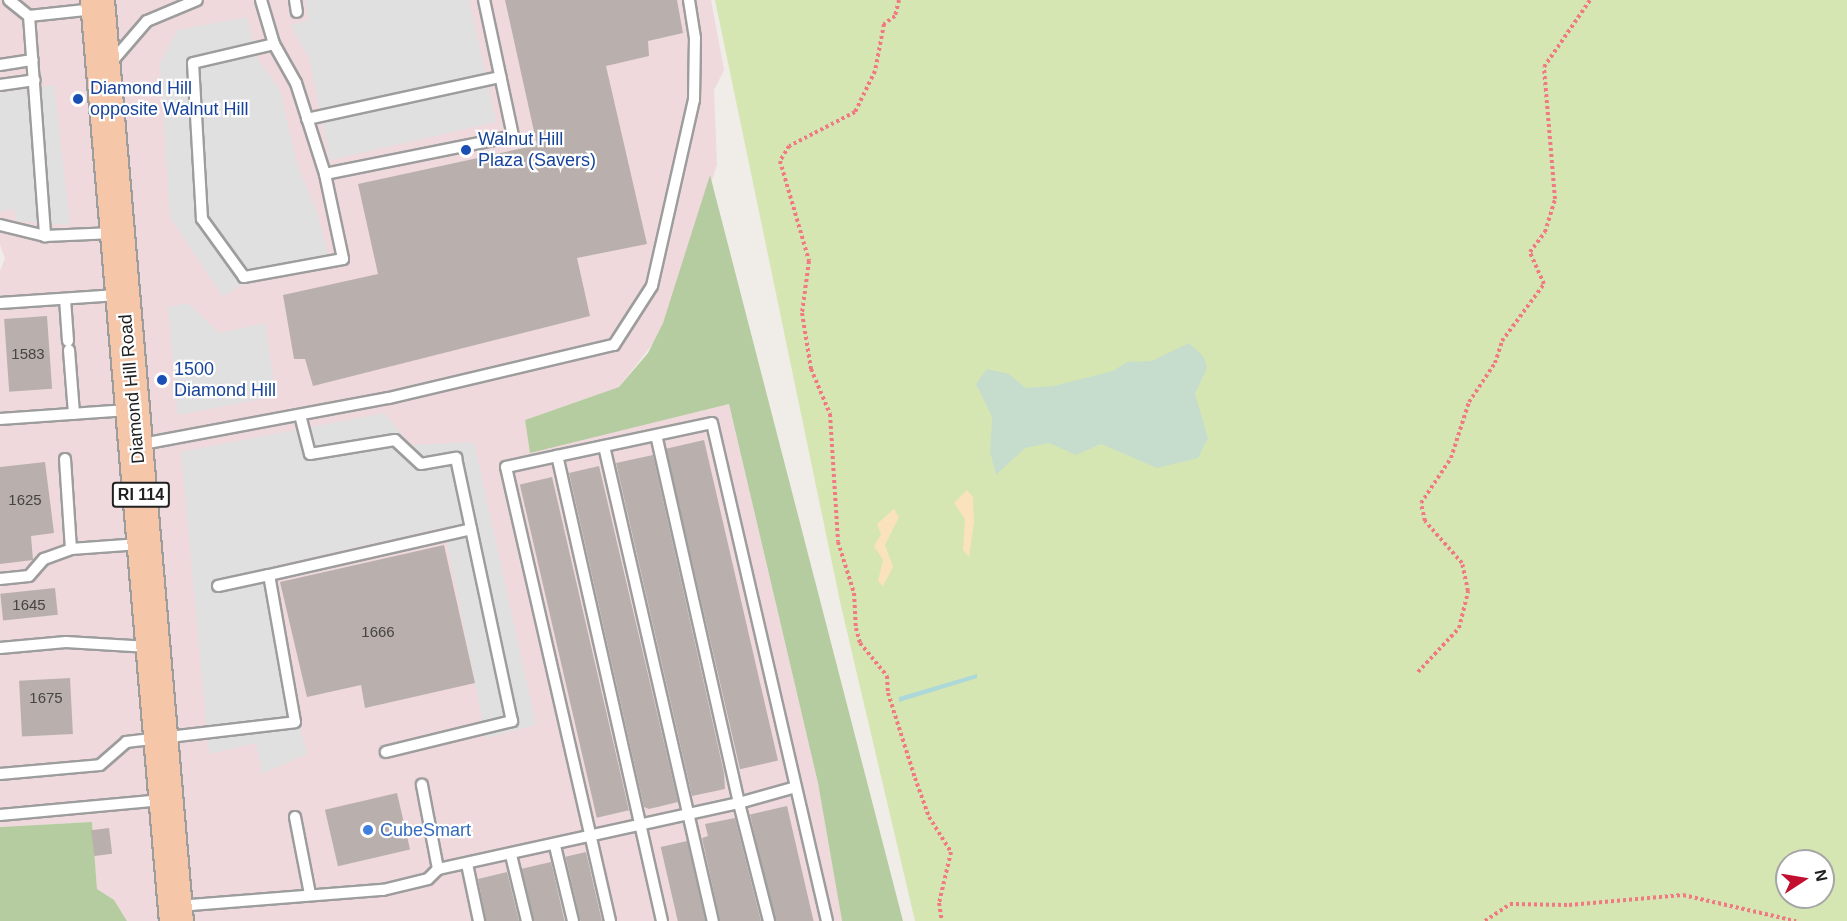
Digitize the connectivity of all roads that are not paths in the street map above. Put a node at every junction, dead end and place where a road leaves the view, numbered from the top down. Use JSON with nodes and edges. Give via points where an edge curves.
{"nodes":[{"id":1,"x":9,"y":0,"type":"edge"},
{"id":2,"x":197,"y":0,"type":"edge"},
{"id":3,"x":261,"y":0,"type":"edge"},
{"id":4,"x":295,"y":0,"type":"edge"},
{"id":5,"x":484,"y":0,"type":"edge"},
{"id":6,"x":689,"y":0,"type":"edge"},
{"id":7,"x":98,"y":4,"type":"edge"},
{"id":8,"x":297,"y":12,"type":"dead end"},
{"id":9,"x":29,"y":16,"type":"junction"},
{"id":10,"x":274,"y":44,"type":"junction"},
{"id":11,"x":33,"y":60,"type":"junction"},
{"id":12,"x":0,"y":64,"type":"edge"},
{"id":13,"x":105,"y":70,"type":"junction"},
{"id":14,"x":500,"y":76,"type":"junction"},
{"id":15,"x":35,"y":80,"type":"junction"},
{"id":16,"x":0,"y":85,"type":"edge"},
{"id":17,"x":308,"y":119,"type":"junction"},
{"id":18,"x":325,"y":174,"type":"junction"},
{"id":19,"x":0,"y":225,"type":"edge"},
{"id":20,"x":119,"y":233,"type":"junction"},
{"id":21,"x":45,"y":236,"type":"junction"},
{"id":22,"x":124,"y":295,"type":"junction"},
{"id":23,"x":65,"y":299,"type":"junction"},
{"id":24,"x":0,"y":303,"type":"edge"},
{"id":25,"x":133,"y":410,"type":"junction"},
{"id":26,"x":74,"y":414,"type":"junction"},
{"id":27,"x":300,"y":415,"type":"junction"},
{"id":28,"x":0,"y":419,"type":"edge"},
{"id":29,"x":656,"y":436,"type":"junction"},
{"id":30,"x":136,"y":445,"type":"junction"},
{"id":31,"x":604,"y":446,"type":"junction"},
{"id":32,"x":557,"y":456,"type":"junction"},
{"id":33,"x":65,"y":459,"type":"dead end"},
{"id":34,"x":471,"y":529,"type":"junction"},
{"id":35,"x":145,"y":543,"type":"junction"},
{"id":36,"x":71,"y":549,"type":"junction"},
{"id":37,"x":268,"y":575,"type":"junction"},
{"id":38,"x":0,"y":579,"type":"edge"},
{"id":39,"x":218,"y":586,"type":"dead end"},
{"id":40,"x":153,"y":647,"type":"junction"},
{"id":41,"x":0,"y":648,"type":"edge"},
{"id":42,"x":161,"y":738,"type":"junction"},
{"id":43,"x":386,"y":752,"type":"dead end"},
{"id":44,"x":0,"y":774,"type":"edge"},
{"id":45,"x":422,"y":785,"type":"dead end"},
{"id":46,"x":796,"y":787,"type":"junction"},
{"id":47,"x":166,"y":800,"type":"junction"},
{"id":48,"x":739,"y":803,"type":"junction"},
{"id":49,"x":0,"y":815,"type":"edge"},
{"id":50,"x":691,"y":815,"type":"junction"},
{"id":51,"x":295,"y":817,"type":"dead end"},
{"id":52,"x":644,"y":825,"type":"junction"},
{"id":53,"x":590,"y":836,"type":"junction"},
{"id":54,"x":555,"y":846,"type":"junction"},
{"id":55,"x":511,"y":855,"type":"junction"},
{"id":56,"x":467,"y":864,"type":"junction"},
{"id":57,"x":438,"y":869,"type":"junction"},
{"id":58,"x":310,"y":894,"type":"junction"},
{"id":59,"x":175,"y":914,"type":"edge"},
{"id":60,"x":479,"y":921,"type":"edge"},
{"id":61,"x":527,"y":921,"type":"edge"},
{"id":62,"x":573,"y":921,"type":"edge"},
{"id":63,"x":610,"y":921,"type":"edge"},
{"id":64,"x":662,"y":921,"type":"edge"},
{"id":65,"x":713,"y":921,"type":"edge"},
{"id":66,"x":769,"y":921,"type":"edge"},
{"id":67,"x":827,"y":921,"type":"edge"}],
"edges":[{"from":1,"to":9,"type":"lane"},
{"from":2,"to":13,"type":"lane","via":[[147,21]]},
{"from":3,"to":10,"type":"lane"},
{"from":4,"to":8,"type":"lane"},
{"from":5,"to":14,"type":"lane"},
{"from":6,"to":27,"type":"lane","via":[[695,38],[694,100],[652,286],[614,345]]},
{"from":7,"to":9,"type":"lane"},
{"from":7,"to":13,"type":"main road","name":"Diamond Hill Road","number":"RI 114"},
{"from":9,"to":11,"type":"lane"},
{"from":10,"to":17,"type":"lane","via":[[296,83]]},
{"from":10,"to":18,"type":"lane","via":[[194,63],[202,219],[244,277],[343,259]]},
{"from":11,"to":12,"type":"lane"},
{"from":11,"to":15,"type":"lane"},
{"from":13,"to":20,"type":"main road","name":"Diamond Hill Road","number":"RI 114"},
{"from":14,"to":17,"type":"lane"},
{"from":14,"to":18,"type":"lane","via":[[513,136]]},
{"from":15,"to":16,"type":"lane"},
{"from":15,"to":21,"type":"lane"},
{"from":17,"to":18,"type":"lane"},
{"from":19,"to":21,"type":"lane"},
{"from":20,"to":21,"type":"lane"},
{"from":20,"to":22,"type":"main road","name":"Diamond Hill Road","number":"RI 114"},
{"from":22,"to":23,"type":"lane"},
{"from":22,"to":25,"type":"main road","name":"Diamond Hill Road","number":"RI 114"},
{"from":23,"to":24,"type":"lane"},
{"from":23,"to":26,"type":"lane"},
{"from":25,"to":26,"type":"lane"},
{"from":25,"to":30,"type":"main road","name":"Diamond Hill Road","number":"RI 114"},
{"from":26,"to":28,"type":"lane"},
{"from":27,"to":30,"type":"lane"},
{"from":27,"to":34,"type":"lane","via":[[310,454],[395,440],[421,464],[456,458]]},
{"from":29,"to":31,"type":"lane"},
{"from":29,"to":46,"type":"lane","via":[[712,423]]},
{"from":29,"to":48,"type":"lane"},
{"from":30,"to":35,"type":"main road","name":"Diamond Hill Road","number":"RI 114"},
{"from":31,"to":32,"type":"lane"},
{"from":31,"to":50,"type":"lane"},
{"from":32,"to":52,"type":"lane"},
{"from":32,"to":53,"type":"lane","via":[[506,467]]},
{"from":33,"to":36,"type":"lane"},
{"from":34,"to":37,"type":"lane"},
{"from":34,"to":43,"type":"lane","via":[[512,722]]},
{"from":35,"to":36,"type":"lane"},
{"from":35,"to":40,"type":"main road","name":"Diamond Hill Road","number":"RI 114"},
{"from":36,"to":38,"type":"lane","via":[[44,559],[29,576]]},
{"from":37,"to":39,"type":"lane"},
{"from":37,"to":42,"type":"lane","via":[[295,722]]},
{"from":40,"to":41,"type":"lane","via":[[66,642]]},
{"from":40,"to":42,"type":"main road","name":"Diamond Hill Road","number":"RI 114"},
{"from":42,"to":44,"type":"lane","via":[[126,742],[100,765]]},
{"from":42,"to":47,"type":"main road","name":"Diamond Hill Road","number":"RI 114"},
{"from":45,"to":57,"type":"lane"},
{"from":46,"to":48,"type":"lane"},
{"from":46,"to":67,"type":"lane"},
{"from":47,"to":49,"type":"lane"},
{"from":47,"to":59,"type":"main road","name":"Diamond Hill Road","number":"RI 114"},
{"from":48,"to":50,"type":"lane"},
{"from":48,"to":66,"type":"lane"},
{"from":50,"to":52,"type":"lane"},
{"from":50,"to":65,"type":"lane"},
{"from":51,"to":58,"type":"lane"},
{"from":52,"to":53,"type":"lane"},
{"from":52,"to":64,"type":"lane"},
{"from":53,"to":54,"type":"lane"},
{"from":53,"to":63,"type":"lane"},
{"from":54,"to":55,"type":"lane"},
{"from":54,"to":62,"type":"lane"},
{"from":55,"to":56,"type":"lane"},
{"from":55,"to":61,"type":"lane"},
{"from":56,"to":57,"type":"lane"},
{"from":56,"to":60,"type":"lane"},
{"from":57,"to":58,"type":"lane","via":[[428,879],[383,890]]},
{"from":58,"to":59,"type":"lane"}]}
